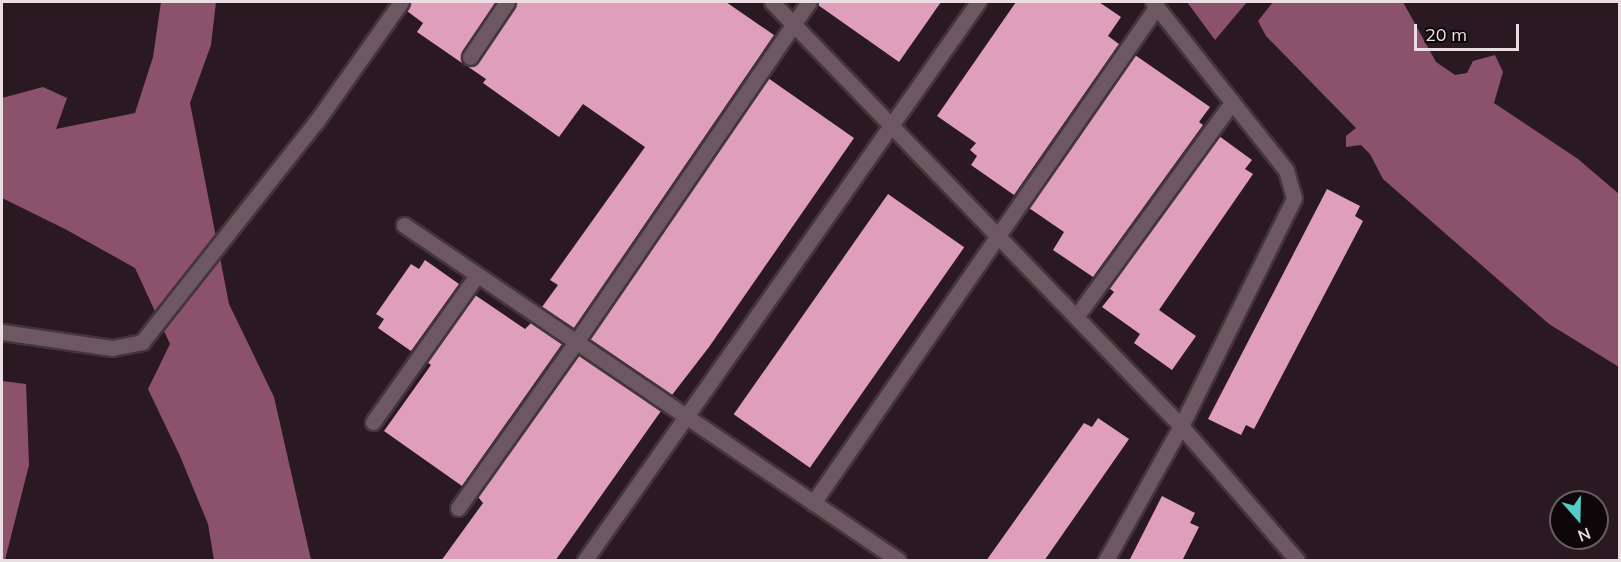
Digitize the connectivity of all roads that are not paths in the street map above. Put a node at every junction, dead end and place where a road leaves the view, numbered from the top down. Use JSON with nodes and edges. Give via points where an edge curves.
{"nodes":[{"id":1,"x":401,"y":2,"type":"edge"},
{"id":2,"x":507,"y":2,"type":"edge"},
{"id":3,"x":772,"y":2,"type":"edge"},
{"id":4,"x":809,"y":2,"type":"edge"},
{"id":5,"x":978,"y":2,"type":"edge"},
{"id":6,"x":1155,"y":4,"type":"edge"},
{"id":7,"x":794,"y":24,"type":"junction"},
{"id":8,"x":470,"y":57,"type":"dead end"},
{"id":9,"x":1232,"y":102,"type":"junction"},
{"id":10,"x":892,"y":125,"type":"junction"},
{"id":11,"x":404,"y":225,"type":"dead end"},
{"id":12,"x":998,"y":235,"type":"junction"},
{"id":13,"x":477,"y":275,"type":"junction"},
{"id":14,"x":1076,"y":317,"type":"junction"},
{"id":15,"x":2,"y":332,"type":"edge"},
{"id":16,"x":576,"y":342,"type":"junction"},
{"id":17,"x":687,"y":417,"type":"junction"},
{"id":18,"x":373,"y":422,"type":"dead end"},
{"id":19,"x":1181,"y":426,"type":"junction"},
{"id":20,"x":813,"y":503,"type":"junction"},
{"id":21,"x":458,"y":508,"type":"dead end"},
{"id":22,"x":585,"y":561,"type":"edge"},
{"id":23,"x":898,"y":561,"type":"edge"},
{"id":24,"x":1106,"y":561,"type":"edge"},
{"id":25,"x":1297,"y":561,"type":"edge"}],
"edges":[{"from":1,"to":15,"type":"street","via":[[316,122],[142,342],[112,348]]},
{"from":2,"to":8,"type":"street"},
{"from":3,"to":7,"type":"street"},
{"from":4,"to":7,"type":"street"},
{"from":5,"to":10,"type":"street"},
{"from":6,"to":9,"type":"street"},
{"from":6,"to":12,"type":"street"},
{"from":7,"to":10,"type":"street"},
{"from":7,"to":16,"type":"street"},
{"from":9,"to":14,"type":"street"},
{"from":9,"to":19,"type":"street","via":[[1286,170],[1294,198]]},
{"from":10,"to":12,"type":"street"},
{"from":10,"to":17,"type":"street"},
{"from":11,"to":13,"type":"street"},
{"from":12,"to":14,"type":"street"},
{"from":12,"to":20,"type":"street"},
{"from":13,"to":16,"type":"street"},
{"from":13,"to":18,"type":"street"},
{"from":14,"to":19,"type":"street"},
{"from":16,"to":17,"type":"street"},
{"from":16,"to":21,"type":"street"},
{"from":17,"to":20,"type":"street"},
{"from":17,"to":22,"type":"street"},
{"from":19,"to":24,"type":"street"},
{"from":19,"to":25,"type":"street"},
{"from":20,"to":23,"type":"street"}]}
